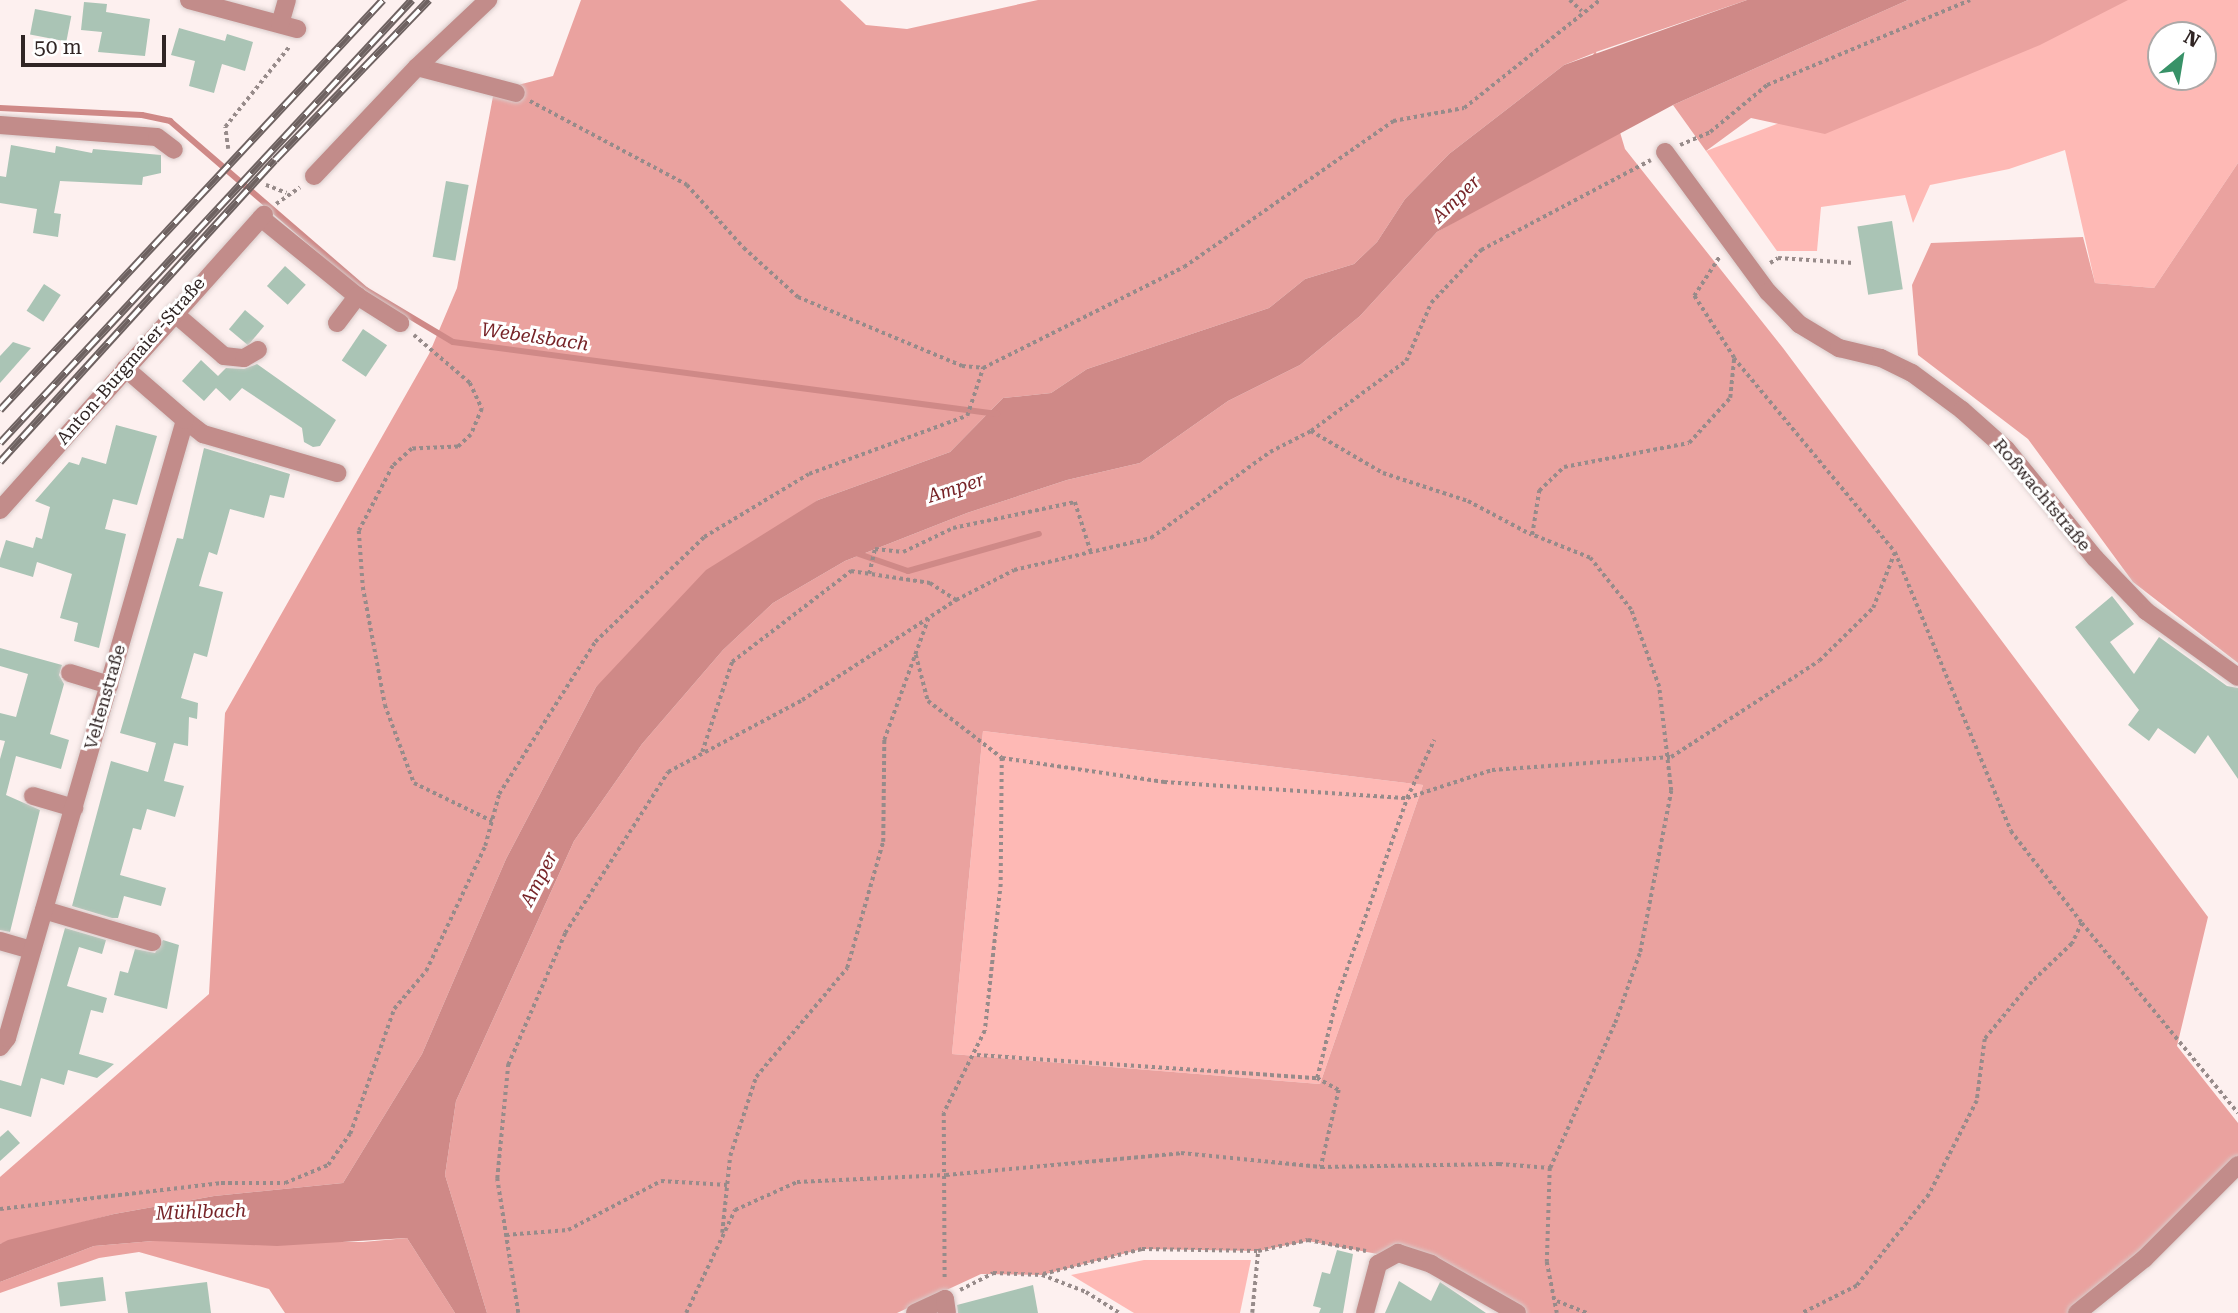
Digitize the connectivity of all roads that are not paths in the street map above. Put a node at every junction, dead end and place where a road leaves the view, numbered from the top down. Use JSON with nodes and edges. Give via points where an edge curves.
{"nodes":[{"id":1,"x":189,"y":0,"type":"edge"},
{"id":2,"x":287,"y":0,"type":"edge"},
{"id":3,"x":488,"y":0,"type":"edge"},
{"id":4,"x":417,"y":67,"type":"junction"},
{"id":5,"x":516,"y":93,"type":"road end"},
{"id":6,"x":0,"y":125,"type":"edge"},
{"id":7,"x":174,"y":150,"type":"dead end"},
{"id":8,"x":1665,"y":152,"type":"road end"},
{"id":9,"x":314,"y":176,"type":"road end"},
{"id":10,"x":357,"y":296,"type":"junction"},
{"id":11,"x":174,"y":313,"type":"junction"},
{"id":12,"x":337,"y":323,"type":"dead end"},
{"id":13,"x":400,"y":323,"type":"road end"},
{"id":14,"x":258,"y":350,"type":"dead end"},
{"id":15,"x":125,"y":368,"type":"junction"},
{"id":16,"x":185,"y":420,"type":"junction"},
{"id":17,"x":337,"y":473,"type":"dead end"},
{"id":18,"x":0,"y":510,"type":"edge"},
{"id":19,"x":70,"y":673,"type":"dead end"},
{"id":20,"x":2238,"y":677,"type":"edge"},
{"id":21,"x":109,"y":685,"type":"junction"},
{"id":22,"x":33,"y":796,"type":"dead end"},
{"id":23,"x":74,"y":808,"type":"junction"},
{"id":24,"x":44,"y":910,"type":"junction"},
{"id":25,"x":0,"y":941,"type":"edge"},
{"id":26,"x":152,"y":942,"type":"dead end"},
{"id":27,"x":32,"y":950,"type":"junction"},
{"id":28,"x":0,"y":1047,"type":"edge"},
{"id":29,"x":2238,"y":1165,"type":"edge"},
{"id":30,"x":946,"y":1306,"type":"edge"},
{"id":31,"x":915,"y":1313,"type":"edge"},
{"id":32,"x":1365,"y":1313,"type":"edge"},
{"id":33,"x":1517,"y":1313,"type":"edge"},
{"id":34,"x":2077,"y":1313,"type":"edge"}],
"edges":[{"from":1,"to":2,"type":"street","via":[[289,26]]},
{"from":3,"to":4,"type":"street"},
{"from":4,"to":5,"type":"street"},
{"from":4,"to":9,"type":"street"},
{"from":6,"to":7,"type":"street","via":[[157,137]]},
{"from":8,"to":20,"type":"street","name":"Roßwachtstraße","via":[[1729,242],[1799,324],[1839,348],[1881,358],[1912,373],[1962,410],[2006,449],[2095,558],[2146,611]]},
{"from":10,"to":11,"type":"street","name":"Anton-Burgmaier-Straße","via":[[262,216]]},
{"from":10,"to":12,"type":"street"},
{"from":10,"to":13,"type":"street"},
{"from":11,"to":14,"type":"street","via":[[224,356],[244,358]]},
{"from":11,"to":15,"type":"street","name":"Anton-Burgmaier-Straße"},
{"from":15,"to":16,"type":"street"},
{"from":15,"to":18,"type":"street","name":"Anton-Burgmaier-Straße"},
{"from":16,"to":17,"type":"street","via":[[203,433]]},
{"from":16,"to":21,"type":"street","name":"Veltenstraße"},
{"from":19,"to":21,"type":"street"},
{"from":21,"to":23,"type":"street","name":"Veltenstraße"},
{"from":22,"to":23,"type":"street"},
{"from":23,"to":24,"type":"street","name":"Veltenstraße"},
{"from":24,"to":26,"type":"street"},
{"from":24,"to":27,"type":"street","name":"Veltenstraße"},
{"from":25,"to":27,"type":"street"},
{"from":27,"to":28,"type":"street","name":"Veltenstraße"},
{"from":29,"to":34,"type":"street","via":[[2144,1259]]},
{"from":30,"to":31,"type":"street"},
{"from":32,"to":33,"type":"street","via":[[1378,1264],[1398,1253],[1431,1264]]}]}
